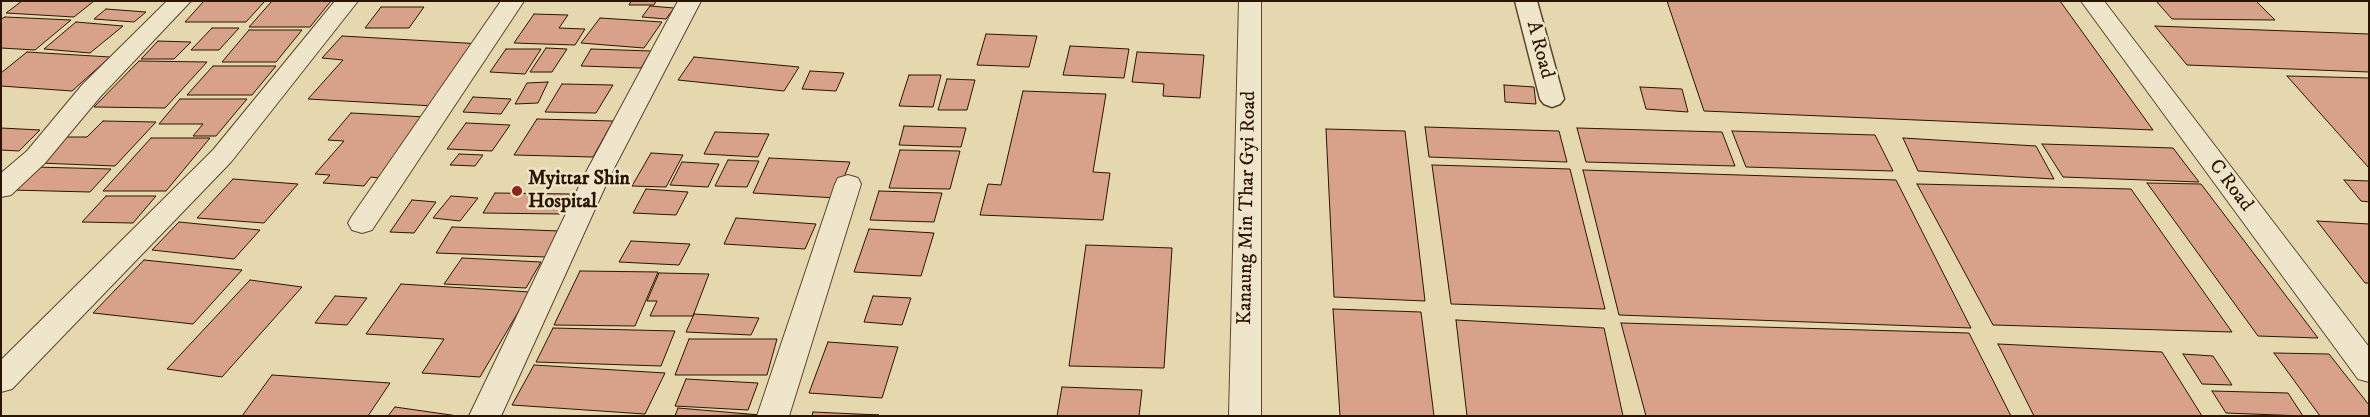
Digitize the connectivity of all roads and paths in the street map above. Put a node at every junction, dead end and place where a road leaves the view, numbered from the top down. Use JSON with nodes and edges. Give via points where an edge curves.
{"nodes":[{"id":1,"x":180,"y":1,"type":"edge"},
{"id":2,"x":347,"y":1,"type":"edge"},
{"id":3,"x":513,"y":1,"type":"edge"},
{"id":4,"x":690,"y":1,"type":"edge"},
{"id":5,"x":1250,"y":1,"type":"edge"},
{"id":6,"x":1526,"y":1,"type":"edge"},
{"id":7,"x":2092,"y":1,"type":"edge"},
{"id":8,"x":1552,"y":99,"type":"dead end"},
{"id":9,"x":848,"y":184,"type":"dead end"},
{"id":10,"x":1,"y":188,"type":"edge"},
{"id":11,"x":362,"y":223,"type":"dead end"},
{"id":12,"x":2369,"y":370,"type":"edge"},
{"id":13,"x":1,"y":380,"type":"edge"},
{"id":14,"x":485,"y":416,"type":"edge"},
{"id":15,"x":772,"y":416,"type":"edge"},
{"id":16,"x":1245,"y":416,"type":"edge"}],
"edges":[{"from":1,"to":10,"type":"street","via":[[90,90],[36,157]]},
{"from":2,"to":13,"type":"street","via":[[222,156]]},
{"from":3,"to":11,"type":"street"},
{"from":4,"to":14,"type":"street","via":[[597,176]]},
{"from":5,"to":16,"type":"street","name":"Kanaung Min Thar Gyi Road"},
{"from":6,"to":8,"type":"lane","name":"A Road"},
{"from":7,"to":12,"type":"street","name":"C Road"},
{"from":9,"to":15,"type":"street"}]}
